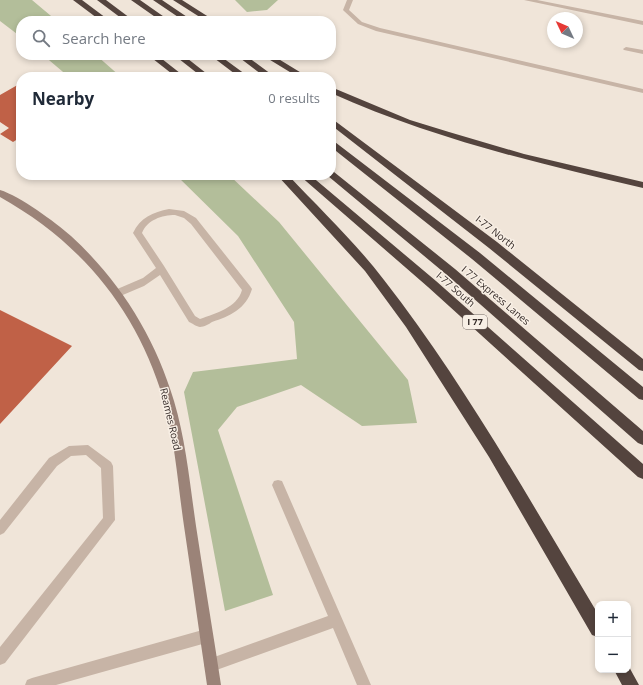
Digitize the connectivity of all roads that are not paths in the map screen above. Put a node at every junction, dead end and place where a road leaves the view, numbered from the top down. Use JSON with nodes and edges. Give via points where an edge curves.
{"nodes":[{"id":1,"x":77,"y":0,"type":"edge"},
{"id":2,"x":101,"y":0,"type":"edge"},
{"id":3,"x":135,"y":0,"type":"edge"},
{"id":4,"x":157,"y":0,"type":"edge"},
{"id":5,"x":178,"y":0,"type":"edge"},
{"id":6,"x":350,"y":0,"type":"edge"},
{"id":7,"x":527,"y":0,"type":"edge"},
{"id":8,"x":99,"y":16,"type":"edge"},
{"id":9,"x":123,"y":16,"type":"edge"},
{"id":10,"x":159,"y":16,"type":"edge"},
{"id":11,"x":181,"y":16,"type":"edge"},
{"id":12,"x":203,"y":16,"type":"edge"},
{"id":13,"x":643,"y":23,"type":"edge"},
{"id":14,"x":626,"y":48,"type":"dead end"},
{"id":15,"x":643,"y":52,"type":"edge"},
{"id":16,"x":159,"y":60,"type":"edge"},
{"id":17,"x":185,"y":60,"type":"edge"},
{"id":18,"x":221,"y":60,"type":"edge"},
{"id":19,"x":247,"y":60,"type":"edge"},
{"id":20,"x":275,"y":60,"type":"edge"},
{"id":21,"x":174,"y":72,"type":"edge"},
{"id":22,"x":200,"y":72,"type":"edge"},
{"id":23,"x":238,"y":72,"type":"edge"},
{"id":24,"x":264,"y":72,"type":"edge"},
{"id":25,"x":295,"y":72,"type":"edge"},
{"id":26,"x":643,"y":91,"type":"edge"},
{"id":27,"x":336,"y":92,"type":"edge"},
{"id":28,"x":336,"y":125,"type":"edge"},
{"id":29,"x":336,"y":146,"type":"edge"},
{"id":30,"x":336,"y":178,"type":"edge"},
{"id":31,"x":287,"y":180,"type":"edge"},
{"id":32,"x":310,"y":180,"type":"edge"},
{"id":33,"x":643,"y":185,"type":"edge"},
{"id":34,"x":0,"y":193,"type":"edge"},
{"id":35,"x":161,"y":268,"type":"junction"},
{"id":36,"x":118,"y":293,"type":"junction"},
{"id":37,"x":643,"y":366,"type":"edge"},
{"id":38,"x":643,"y":395,"type":"edge"},
{"id":39,"x":643,"y":439,"type":"edge"},
{"id":40,"x":643,"y":473,"type":"edge"},
{"id":41,"x":278,"y":485,"type":"dead end"},
{"id":42,"x":0,"y":529,"type":"edge"},
{"id":43,"x":336,"y":620,"type":"junction"},
{"id":44,"x":595,"y":625,"type":"edge"},
{"id":45,"x":206,"y":636,"type":"junction"},
{"id":46,"x":0,"y":658,"type":"edge"},
{"id":47,"x":211,"y":665,"type":"junction"},
{"id":48,"x":624,"y":673,"type":"edge"},
{"id":49,"x":32,"y":685,"type":"edge"},
{"id":50,"x":214,"y":685,"type":"edge"},
{"id":51,"x":364,"y":685,"type":"edge"},
{"id":52,"x":631,"y":685,"type":"edge"}],
"edges":[{"from":1,"to":8,"type":"highway"},
{"from":2,"to":9,"type":"highway"},
{"from":3,"to":10,"type":"highway"},
{"from":4,"to":11,"type":"highway"},
{"from":5,"to":12,"type":"highway"},
{"from":6,"to":26,"type":"lane","via":[[346,10],[360,24],[378,30]]},
{"from":7,"to":13,"type":"lane"},
{"from":14,"to":15,"type":"lane"},
{"from":16,"to":21,"type":"highway"},
{"from":17,"to":22,"type":"highway"},
{"from":18,"to":23,"type":"highway"},
{"from":19,"to":24,"type":"highway"},
{"from":20,"to":25,"type":"highway"},
{"from":27,"to":33,"type":"highway","via":[[450,137]]},
{"from":28,"to":37,"type":"highway","name":"I-77 North","via":[[493,245]]},
{"from":29,"to":38,"type":"highway","name":"I 77 Express Lanes","via":[[476,256]]},
{"from":30,"to":39,"type":"highway","name":"I 77 Express Lanes","number":"I 77","via":[[451,272]]},
{"from":31,"to":44,"type":"highway","via":[[350,247],[408,321],[471,416]]},
{"from":32,"to":40,"type":"highway","name":"I-77 South","number":"I 77","via":[[432,284]]},
{"from":34,"to":36,"type":"main road","name":"Reames Road","via":[[39,216],[66,236]]},
{"from":35,"to":35,"type":"lane","via":[[137,233],[138,228],[162,212],[179,212],[196,224],[242,283],[246,289],[246,298],[234,308],[200,323],[192,319]]},
{"from":35,"to":36,"type":"lane","via":[[157,273]]},
{"from":36,"to":45,"type":"main road","name":"Reames Road","via":[[154,360],[170,405]]},
{"from":41,"to":43,"type":"lane"},
{"from":42,"to":46,"type":"lane","via":[[53,462],[69,452],[88,450],[107,466],[109,520]]},
{"from":43,"to":47,"type":"lane"},
{"from":43,"to":51,"type":"lane"},
{"from":45,"to":47,"type":"main road","name":"Reames Road"},
{"from":45,"to":49,"type":"lane"},
{"from":47,"to":50,"type":"main road","name":"Reames Road"},
{"from":48,"to":52,"type":"highway"}]}
